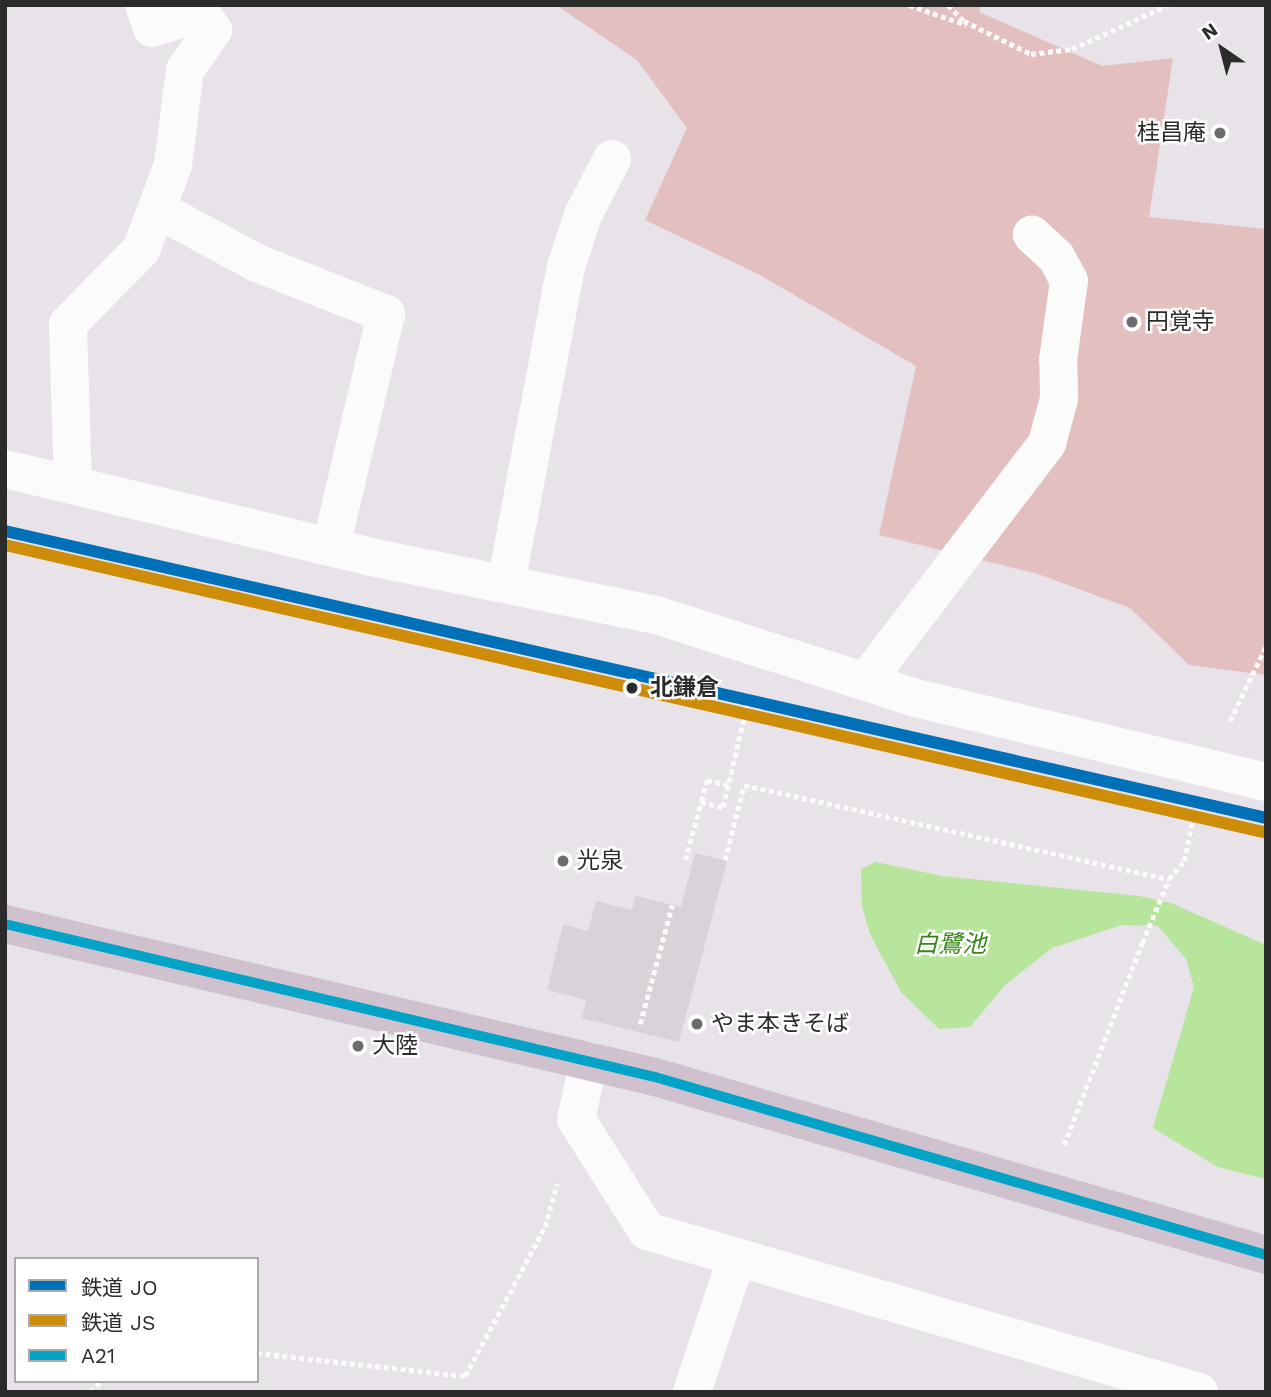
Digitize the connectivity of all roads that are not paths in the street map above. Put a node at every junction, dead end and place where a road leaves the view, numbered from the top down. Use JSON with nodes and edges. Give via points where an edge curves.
{"nodes":[{"id":1,"x":144,"y":5,"type":"edge"},
{"id":2,"x":612,"y":159,"type":"dead end"},
{"id":3,"x":157,"y":209,"type":"junction"},
{"id":4,"x":1031,"y":235,"type":"dead end"},
{"id":5,"x":5,"y":469,"type":"edge"},
{"id":6,"x":73,"y":485,"type":"junction"},
{"id":7,"x":331,"y":547,"type":"junction"},
{"id":8,"x":506,"y":584,"type":"junction"},
{"id":9,"x":866,"y":681,"type":"junction"},
{"id":10,"x":1266,"y":782,"type":"edge"},
{"id":11,"x":5,"y":924,"type":"edge"},
{"id":12,"x":589,"y":1061,"type":"junction"},
{"id":13,"x":1266,"y":1255,"type":"edge"},
{"id":14,"x":737,"y":1257,"type":"junction"},
{"id":15,"x":692,"y":1392,"type":"edge"},
{"id":16,"x":1199,"y":1392,"type":"edge"}],
"edges":[{"from":1,"to":3,"type":"street","via":[[152,28],[200,13],[213,30],[185,70],[173,165]]},
{"from":2,"to":8,"type":"street","via":[[583,215],[566,267]]},
{"from":3,"to":6,"type":"street","via":[[141,250],[68,324]]},
{"from":3,"to":7,"type":"street","via":[[257,263],[386,314]]},
{"from":4,"to":9,"type":"street","via":[[1056,257],[1069,281],[1058,360],[1059,399],[1047,443]]},
{"from":5,"to":6,"type":"street"},
{"from":6,"to":7,"type":"street"},
{"from":7,"to":8,"type":"street"},
{"from":8,"to":9,"type":"street","via":[[656,615]]},
{"from":9,"to":10,"type":"street"},
{"from":11,"to":12,"type":"main road"},
{"from":12,"to":13,"type":"main road"},
{"from":12,"to":14,"type":"street","via":[[576,1119],[647,1231]]},
{"from":14,"to":15,"type":"street"},
{"from":14,"to":16,"type":"street"}]}
